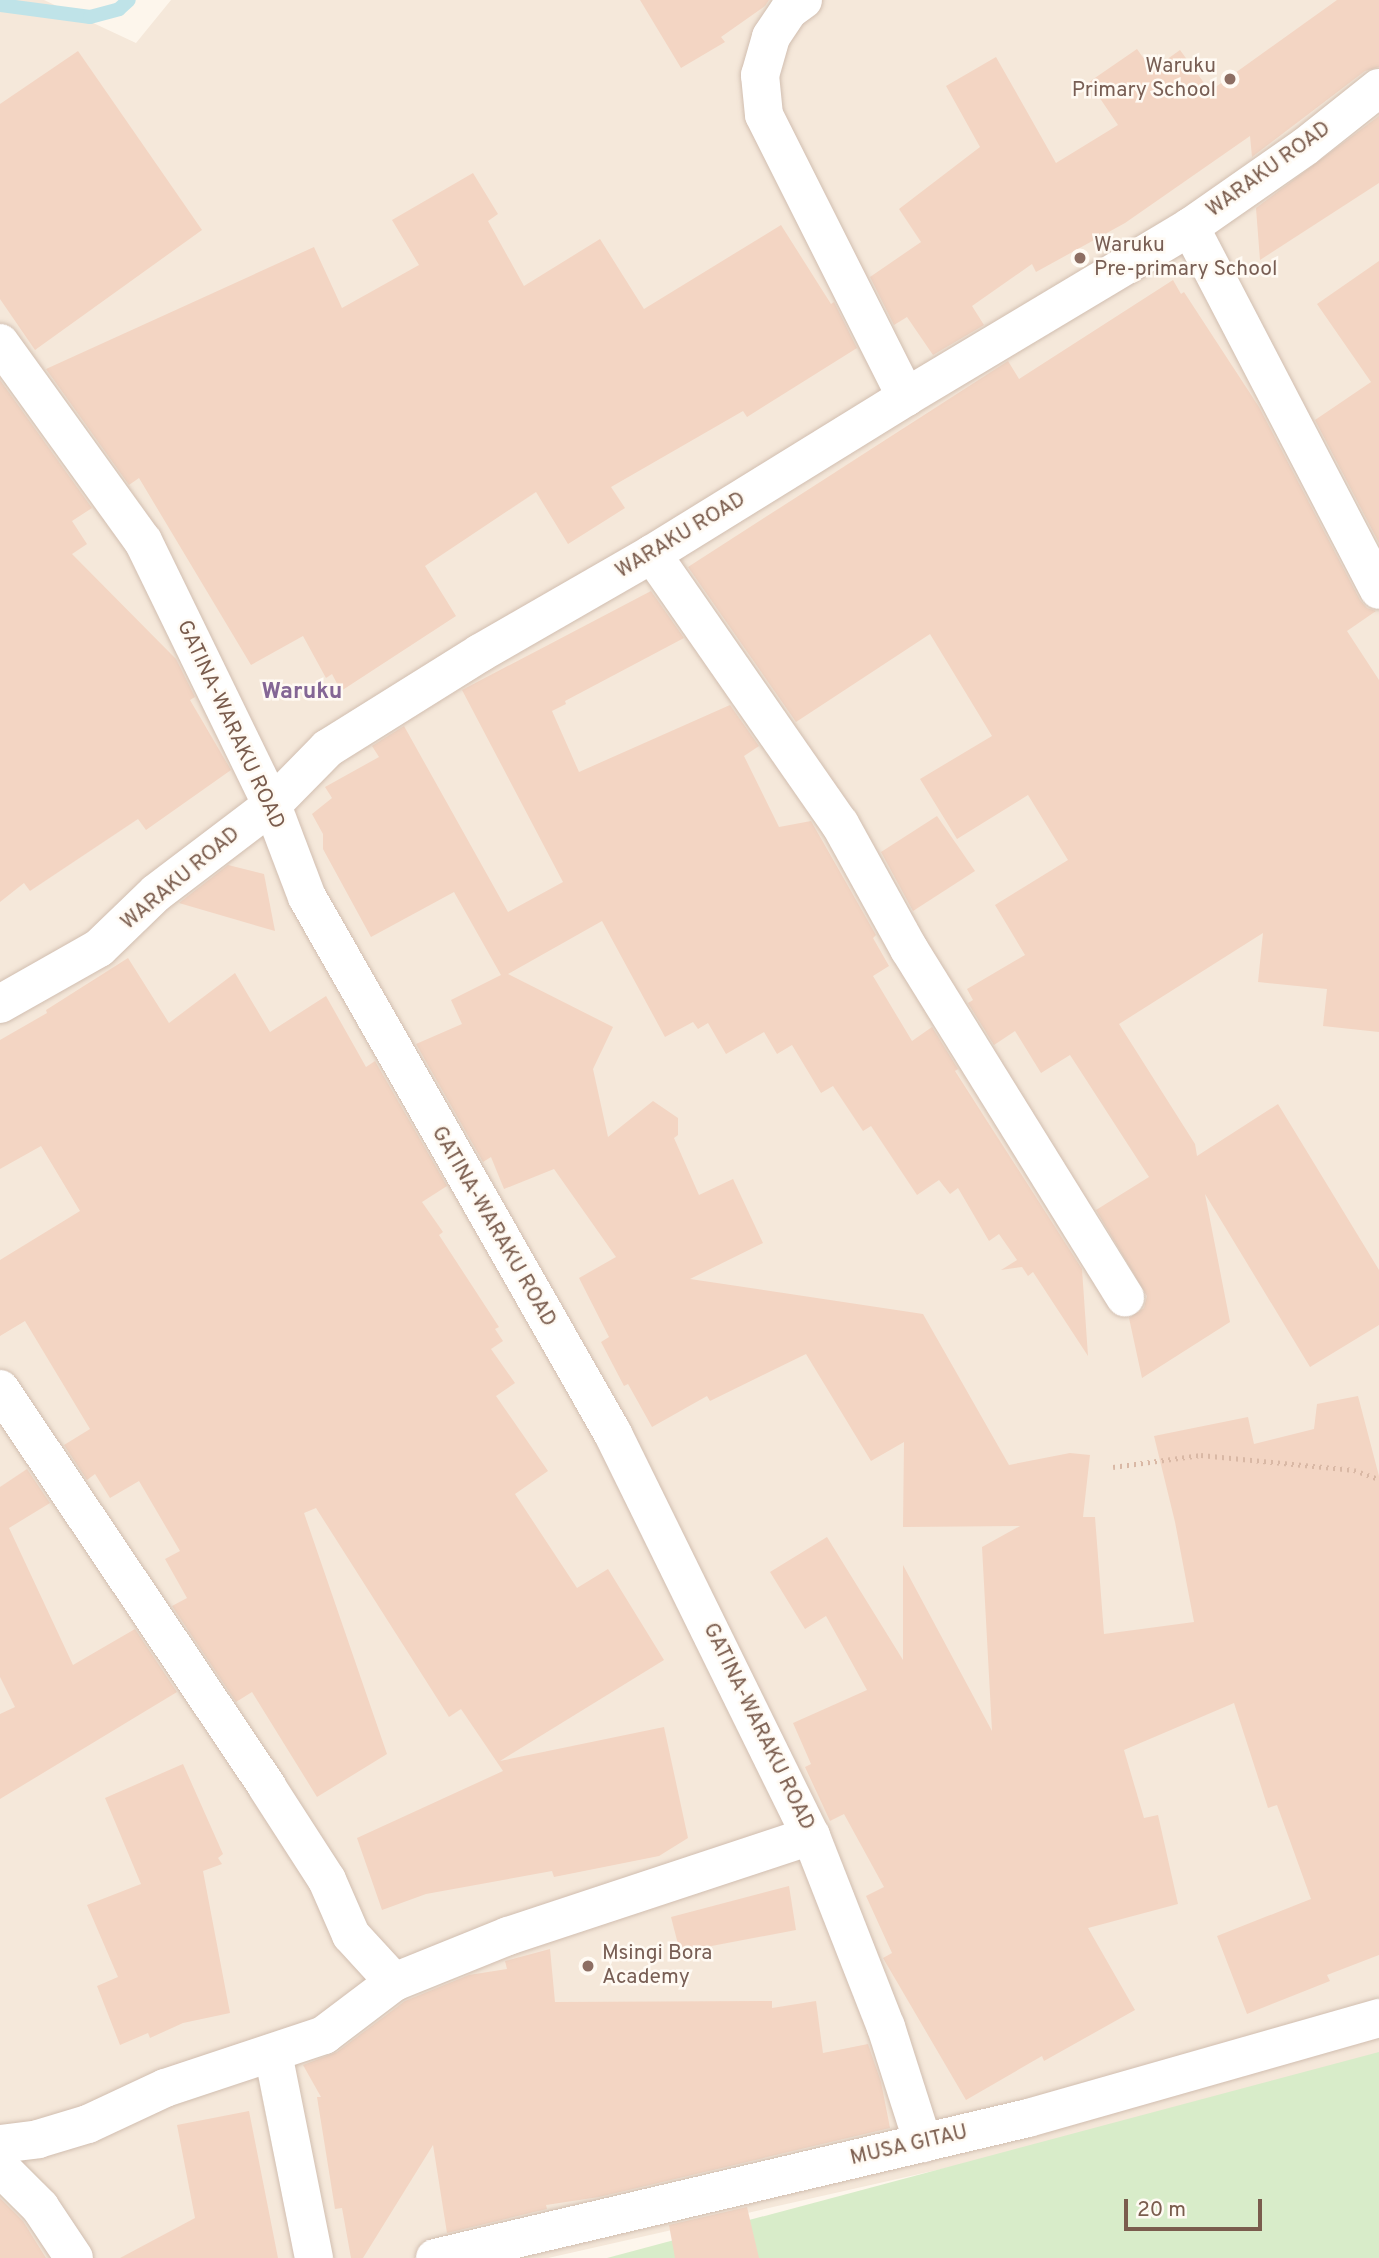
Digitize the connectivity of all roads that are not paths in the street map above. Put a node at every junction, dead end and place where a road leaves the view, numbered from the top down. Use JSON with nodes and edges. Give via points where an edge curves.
{"nodes":[{"id":1,"x":803,"y":0,"type":"edge"},
{"id":2,"x":1379,"y":88,"type":"edge"},
{"id":3,"x":1189,"y":228,"type":"junction"},
{"id":4,"x":0,"y":343,"type":"edge"},
{"id":5,"x":906,"y":397,"type":"junction"},
{"id":6,"x":652,"y":554,"type":"junction"},
{"id":7,"x":1379,"y":590,"type":"edge"},
{"id":8,"x":272,"y":805,"type":"junction"},
{"id":9,"x":0,"y":1004,"type":"edge"},
{"id":10,"x":1125,"y":1297,"type":"dead end"},
{"id":11,"x":0,"y":1389,"type":"edge"},
{"id":12,"x":811,"y":1836,"type":"junction"},
{"id":13,"x":394,"y":1982,"type":"junction"},
{"id":14,"x":1379,"y":2018,"type":"edge"},
{"id":15,"x":273,"y":2053,"type":"junction"},
{"id":16,"x":923,"y":2143,"type":"junction"},
{"id":17,"x":0,"y":2144,"type":"edge"},
{"id":18,"x":0,"y":2167,"type":"edge"},
{"id":19,"x":74,"y":2258,"type":"edge"},
{"id":20,"x":314,"y":2258,"type":"edge"},
{"id":21,"x":435,"y":2258,"type":"edge"}],
"edges":[{"from":1,"to":5,"type":"street","via":[[789,10],[771,37],[760,75],[764,115]]},
{"from":2,"to":3,"type":"street","name":"WARAKU ROAD"},
{"from":3,"to":5,"type":"street","name":"WARAKU ROAD"},
{"from":3,"to":7,"type":"street"},
{"from":4,"to":8,"type":"street","name":"GATINA-WARAKU ROAD","via":[[143,541]]},
{"from":5,"to":6,"type":"street","name":"WARAKU ROAD"},
{"from":6,"to":8,"type":"street","name":"WARAKU ROAD","via":[[328,748]]},
{"from":6,"to":10,"type":"street","via":[[840,824],[908,949]]},
{"from":8,"to":9,"type":"street","name":"WARAKU ROAD","via":[[156,893],[99,948]]},
{"from":8,"to":12,"type":"street","name":"GATINA-WARAKU ROAD","via":[[307,897],[613,1434]]},
{"from":11,"to":13,"type":"street","via":[[327,1880],[351,1935]]},
{"from":12,"to":13,"type":"street","via":[[508,1936]]},
{"from":12,"to":16,"type":"street","name":"GATINA-WARAKU ROAD","via":[[886,2027]]},
{"from":13,"to":15,"type":"street","via":[[324,2035]]},
{"from":14,"to":16,"type":"street","name":"MUSA GITAU","via":[[1028,2118]]},
{"from":15,"to":17,"type":"street","via":[[165,2088],[88,2124],[38,2139]]},
{"from":15,"to":20,"type":"street"},
{"from":16,"to":21,"type":"street","name":"MUSA GITAU"},
{"from":18,"to":19,"type":"street","via":[[40,2207]]}]}
